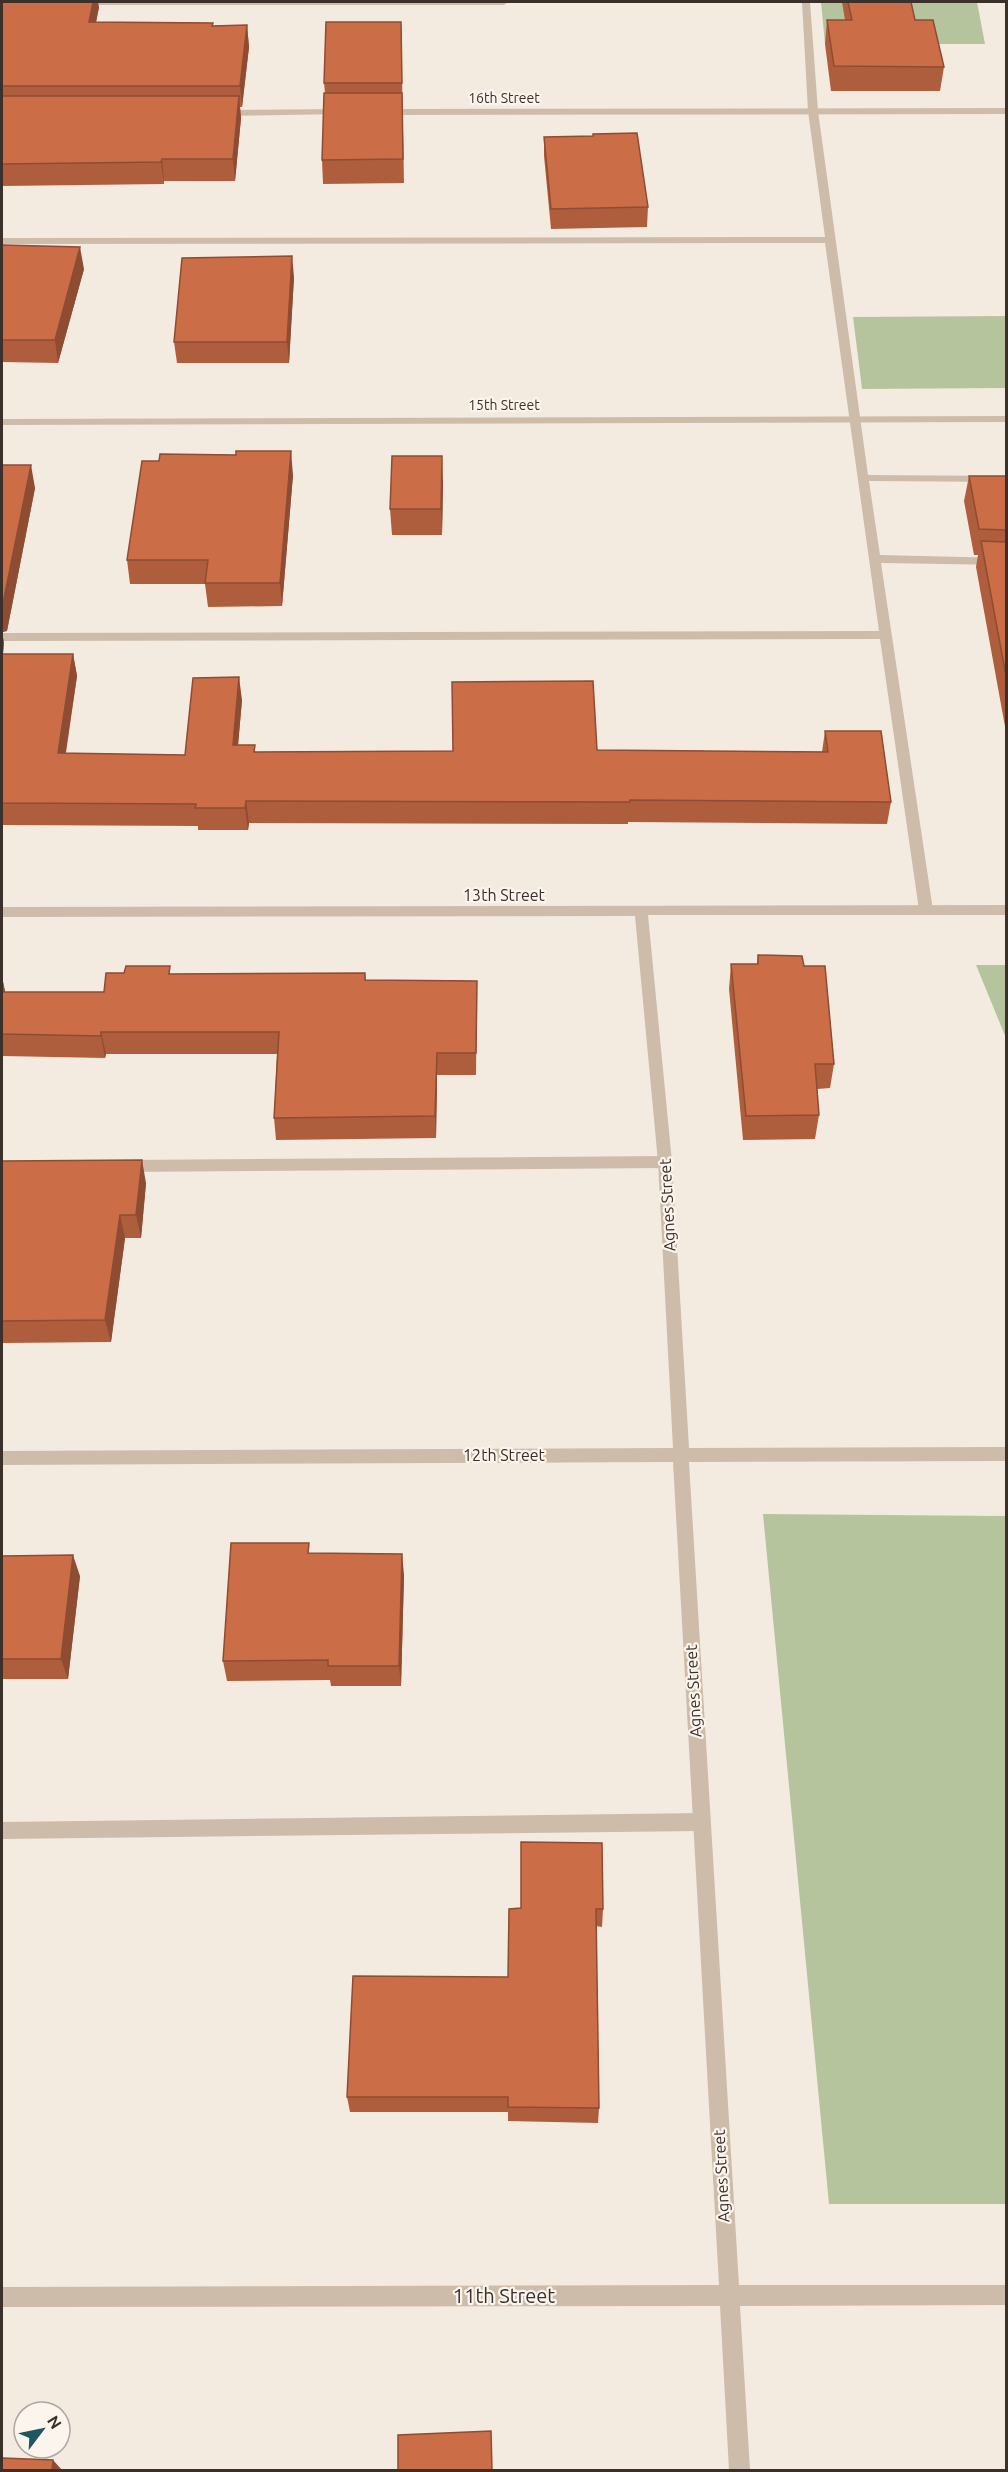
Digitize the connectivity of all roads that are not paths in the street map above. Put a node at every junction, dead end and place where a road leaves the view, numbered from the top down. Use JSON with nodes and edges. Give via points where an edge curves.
{"nodes":[{"id":1,"x":73,"y":2,"type":"edge"},
{"id":2,"x":504,"y":2,"type":"edge"},
{"id":3,"x":806,"y":2,"type":"edge"},
{"id":4,"x":813,"y":111,"type":"junction"},
{"id":5,"x":1006,"y":111,"type":"edge"},
{"id":6,"x":359,"y":112,"type":"edge"},
{"id":7,"x":371,"y":112,"type":"edge"},
{"id":8,"x":204,"y":113,"type":"edge"},
{"id":9,"x":830,"y":240,"type":"junction"},
{"id":10,"x":2,"y":242,"type":"edge"},
{"id":11,"x":1006,"y":419,"type":"edge"},
{"id":12,"x":854,"y":420,"type":"junction"},
{"id":13,"x":2,"y":422,"type":"edge"},
{"id":14,"x":863,"y":478,"type":"junction"},
{"id":15,"x":1006,"y":479,"type":"edge"},
{"id":16,"x":874,"y":560,"type":"junction"},
{"id":17,"x":1006,"y":561,"type":"edge"},
{"id":18,"x":885,"y":635,"type":"junction"},
{"id":19,"x":2,"y":637,"type":"edge"},
{"id":20,"x":926,"y":910,"type":"junction"},
{"id":21,"x":1006,"y":910,"type":"edge"},
{"id":22,"x":641,"y":911,"type":"junction"},
{"id":23,"x":2,"y":912,"type":"edge"},
{"id":24,"x":665,"y":1162,"type":"junction"},
{"id":25,"x":108,"y":1166,"type":"edge"},
{"id":26,"x":680,"y":1454,"type":"junction"},
{"id":27,"x":1006,"y":1454,"type":"edge"},
{"id":28,"x":2,"y":1458,"type":"edge"},
{"id":29,"x":700,"y":1822,"type":"junction"},
{"id":30,"x":2,"y":1831,"type":"edge"},
{"id":31,"x":728,"y":2295,"type":"junction"},
{"id":32,"x":1006,"y":2295,"type":"edge"},
{"id":33,"x":2,"y":2297,"type":"edge"},
{"id":34,"x":740,"y":2470,"type":"edge"}],
"edges":[{"from":1,"to":2,"type":"street"},
{"from":3,"to":4,"type":"street"},
{"from":4,"to":5,"type":"street","name":"16th Street"},
{"from":4,"to":7,"type":"street","name":"16th Street"},
{"from":4,"to":9,"type":"street"},
{"from":6,"to":8,"type":"street"},
{"from":9,"to":10,"type":"street"},
{"from":9,"to":12,"type":"street"},
{"from":11,"to":12,"type":"street","name":"15th Street"},
{"from":12,"to":13,"type":"street","name":"15th Street"},
{"from":12,"to":14,"type":"street"},
{"from":14,"to":15,"type":"street"},
{"from":14,"to":16,"type":"street"},
{"from":16,"to":17,"type":"street"},
{"from":16,"to":18,"type":"street"},
{"from":18,"to":19,"type":"street"},
{"from":18,"to":20,"type":"street"},
{"from":20,"to":21,"type":"street","name":"13th Street"},
{"from":20,"to":22,"type":"street","name":"13th Street"},
{"from":22,"to":23,"type":"street","name":"13th Street"},
{"from":22,"to":24,"type":"street","name":"Agnes Street"},
{"from":24,"to":25,"type":"street"},
{"from":24,"to":26,"type":"street","name":"Agnes Street"},
{"from":26,"to":27,"type":"street","name":"12th Street"},
{"from":26,"to":28,"type":"street","name":"12th Street"},
{"from":26,"to":29,"type":"street","name":"Agnes Street"},
{"from":29,"to":30,"type":"street"},
{"from":29,"to":31,"type":"street","name":"Agnes Street"},
{"from":31,"to":32,"type":"street","name":"11th Street"},
{"from":31,"to":33,"type":"street","name":"11th Street"},
{"from":31,"to":34,"type":"street","name":"Agnes Street"}]}
